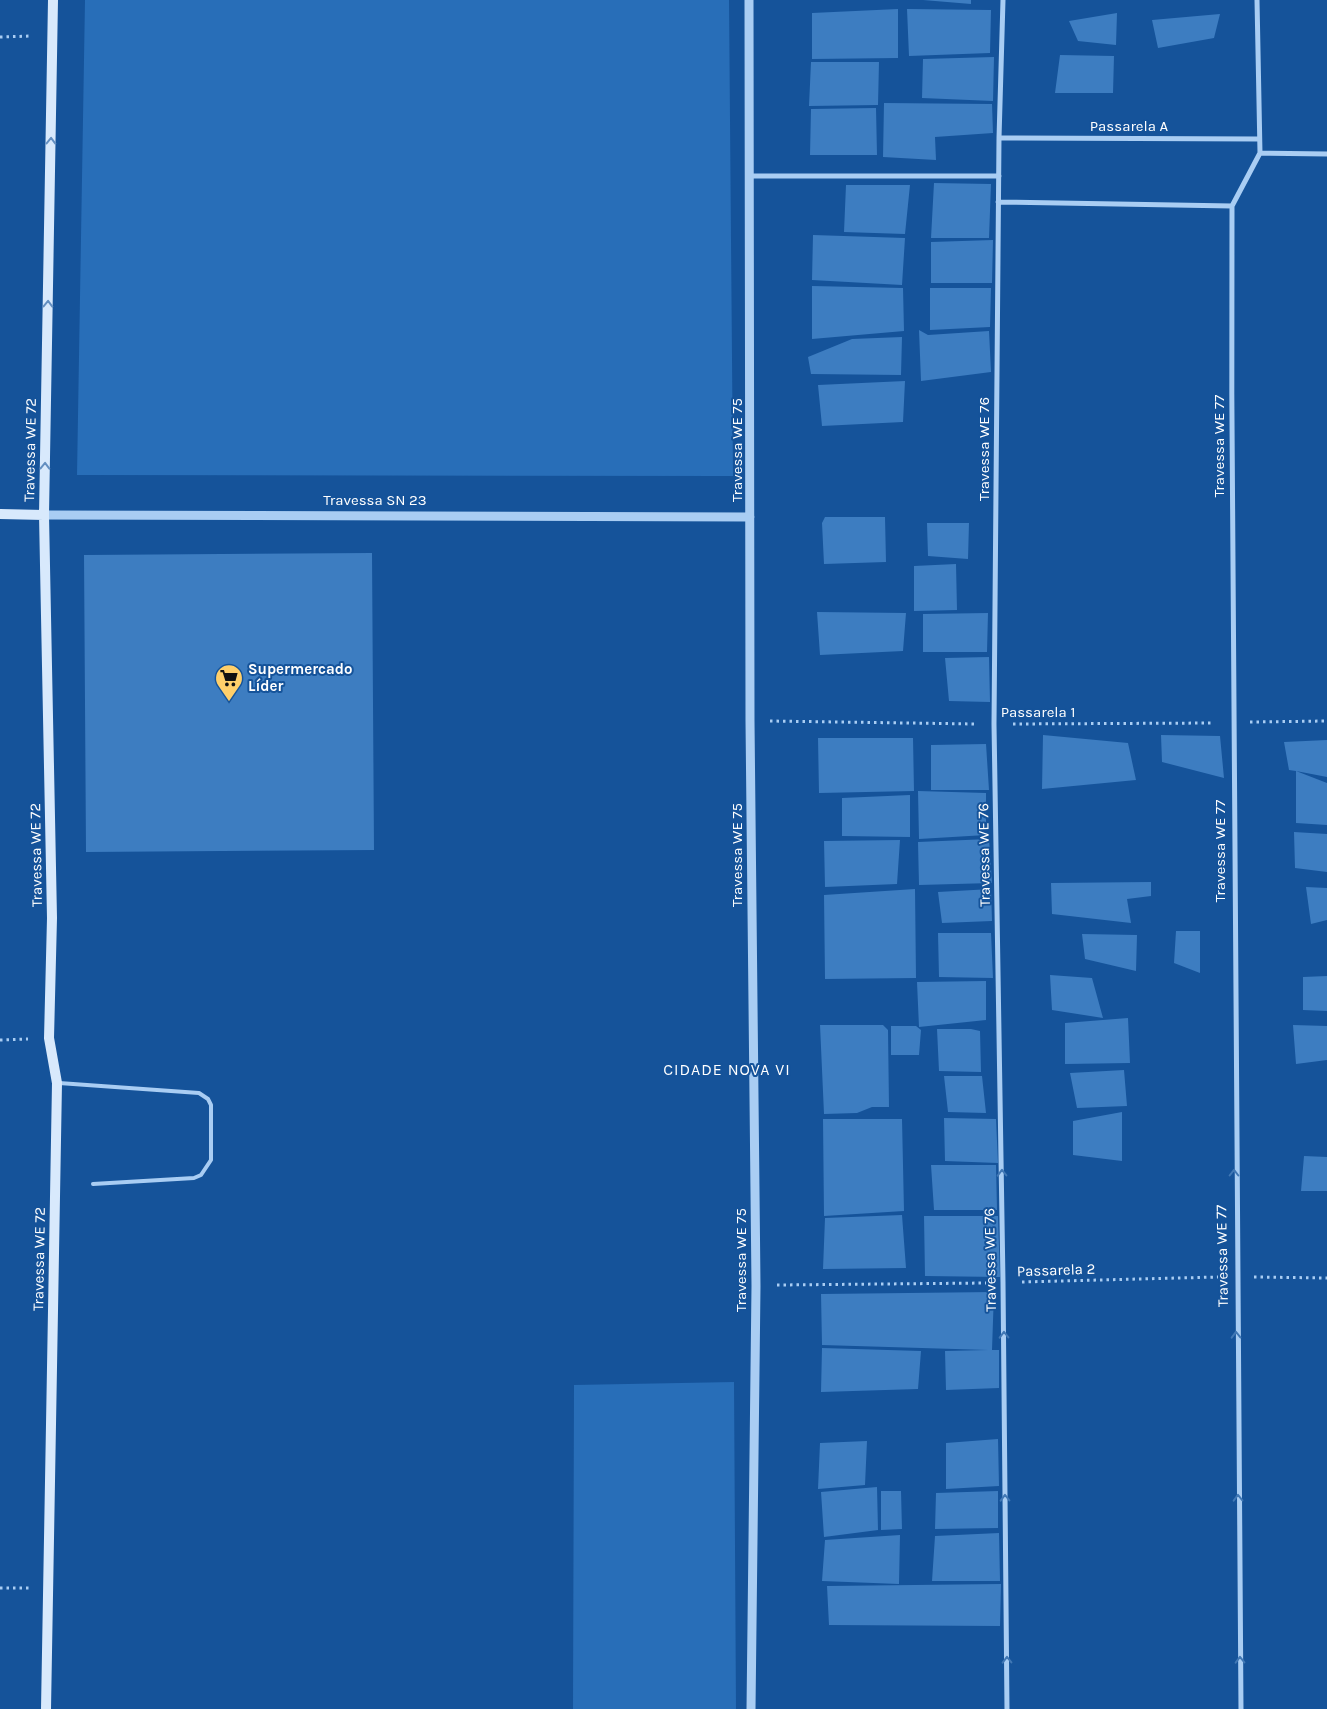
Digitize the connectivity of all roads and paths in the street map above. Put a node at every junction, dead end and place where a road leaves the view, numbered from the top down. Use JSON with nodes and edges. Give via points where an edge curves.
{"nodes":[{"id":1,"x":53,"y":0,"type":"edge"},
{"id":2,"x":749,"y":0,"type":"edge"},
{"id":3,"x":1003,"y":0,"type":"edge"},
{"id":4,"x":1257,"y":0,"type":"edge"},
{"id":5,"x":53,"y":36,"type":"junction"},
{"id":6,"x":0,"y":37,"type":"edge"},
{"id":7,"x":999,"y":138,"type":"junction"},
{"id":8,"x":1258,"y":138,"type":"junction"},
{"id":9,"x":1260,"y":152,"type":"junction"},
{"id":10,"x":1327,"y":154,"type":"edge"},
{"id":11,"x":750,"y":176,"type":"junction"},
{"id":12,"x":999,"y":176,"type":"junction"},
{"id":13,"x":998,"y":202,"type":"junction"},
{"id":14,"x":1232,"y":206,"type":"junction"},
{"id":15,"x":0,"y":514,"type":"edge"},
{"id":16,"x":44,"y":515,"type":"junction"},
{"id":17,"x":750,"y":516,"type":"junction"},
{"id":18,"x":750,"y":721,"type":"junction"},
{"id":19,"x":1327,"y":721,"type":"edge"},
{"id":20,"x":1231,"y":722,"type":"junction"},
{"id":21,"x":994,"y":724,"type":"junction"},
{"id":22,"x":49,"y":1038,"type":"junction"},
{"id":23,"x":0,"y":1040,"type":"edge"},
{"id":24,"x":57,"y":1083,"type":"junction"},
{"id":25,"x":93,"y":1184,"type":"dead end"},
{"id":26,"x":1235,"y":1276,"type":"junction"},
{"id":27,"x":1327,"y":1278,"type":"edge"},
{"id":28,"x":1004,"y":1282,"type":"junction"},
{"id":29,"x":756,"y":1286,"type":"junction"},
{"id":30,"x":46,"y":1709,"type":"edge"},
{"id":31,"x":751,"y":1709,"type":"edge"},
{"id":32,"x":1007,"y":1709,"type":"edge"},
{"id":33,"x":1241,"y":1709,"type":"edge"}],
"edges":[{"from":1,"to":5,"type":"main road","name":"Travessa WE 72"},
{"from":2,"to":11,"type":"street","name":"Travessa WE 75"},
{"from":3,"to":7,"type":"street","name":"Travessa WE 76"},
{"from":4,"to":8,"type":"street"},
{"from":5,"to":6,"type":"path"},
{"from":16,"to":5,"type":"main road","name":"Travessa WE 72","one_way":true},
{"from":7,"to":8,"type":"street","name":"Passarela A"},
{"from":7,"to":12,"type":"street","name":"Travessa WE 76"},
{"from":8,"to":9,"type":"street"},
{"from":9,"to":10,"type":"street"},
{"from":9,"to":14,"type":"street","name":"Travessa WE 77"},
{"from":11,"to":12,"type":"street"},
{"from":11,"to":17,"type":"street","name":"Travessa WE 75"},
{"from":12,"to":13,"type":"street","name":"Travessa WE 76"},
{"from":13,"to":14,"type":"street"},
{"from":13,"to":21,"type":"street","name":"Travessa WE 76"},
{"from":14,"to":20,"type":"street","name":"Travessa WE 77"},
{"from":15,"to":16,"type":"main road","name":"Travessa SN 23"},
{"from":16,"to":17,"type":"street","name":"Travessa SN 23"},
{"from":16,"to":22,"type":"main road","name":"Travessa WE 72","via":[[52,918]]},
{"from":17,"to":18,"type":"street","name":"Travessa WE 75"},
{"from":18,"to":21,"type":"path","name":"Passarela 1"},
{"from":18,"to":29,"type":"street","name":"Travessa WE 75"},
{"from":19,"to":20,"type":"path","name":"Passarela 1"},
{"from":20,"to":21,"type":"path","name":"Passarela 1"},
{"from":26,"to":20,"type":"street","name":"Travessa WE 77","one_way":true},
{"from":28,"to":21,"type":"street","name":"Travessa WE 76","one_way":true},
{"from":22,"to":23,"type":"path"},
{"from":22,"to":24,"type":"main road","name":"Travessa WE 72"},
{"from":24,"to":25,"type":"lane","via":[[199,1093],[211,1105],[210,1160],[201,1175]]},
{"from":24,"to":30,"type":"main road","name":"Travessa WE 72"},
{"from":26,"to":27,"type":"path","name":"Passarela 2"},
{"from":26,"to":28,"type":"path","name":"Passarela 2"},
{"from":33,"to":26,"type":"street","name":"Travessa WE 77","one_way":true},
{"from":28,"to":29,"type":"path","name":"Passarela 2"},
{"from":32,"to":28,"type":"street","name":"Travessa WE 76","one_way":true},
{"from":29,"to":31,"type":"street","name":"Travessa WE 75"}]}
